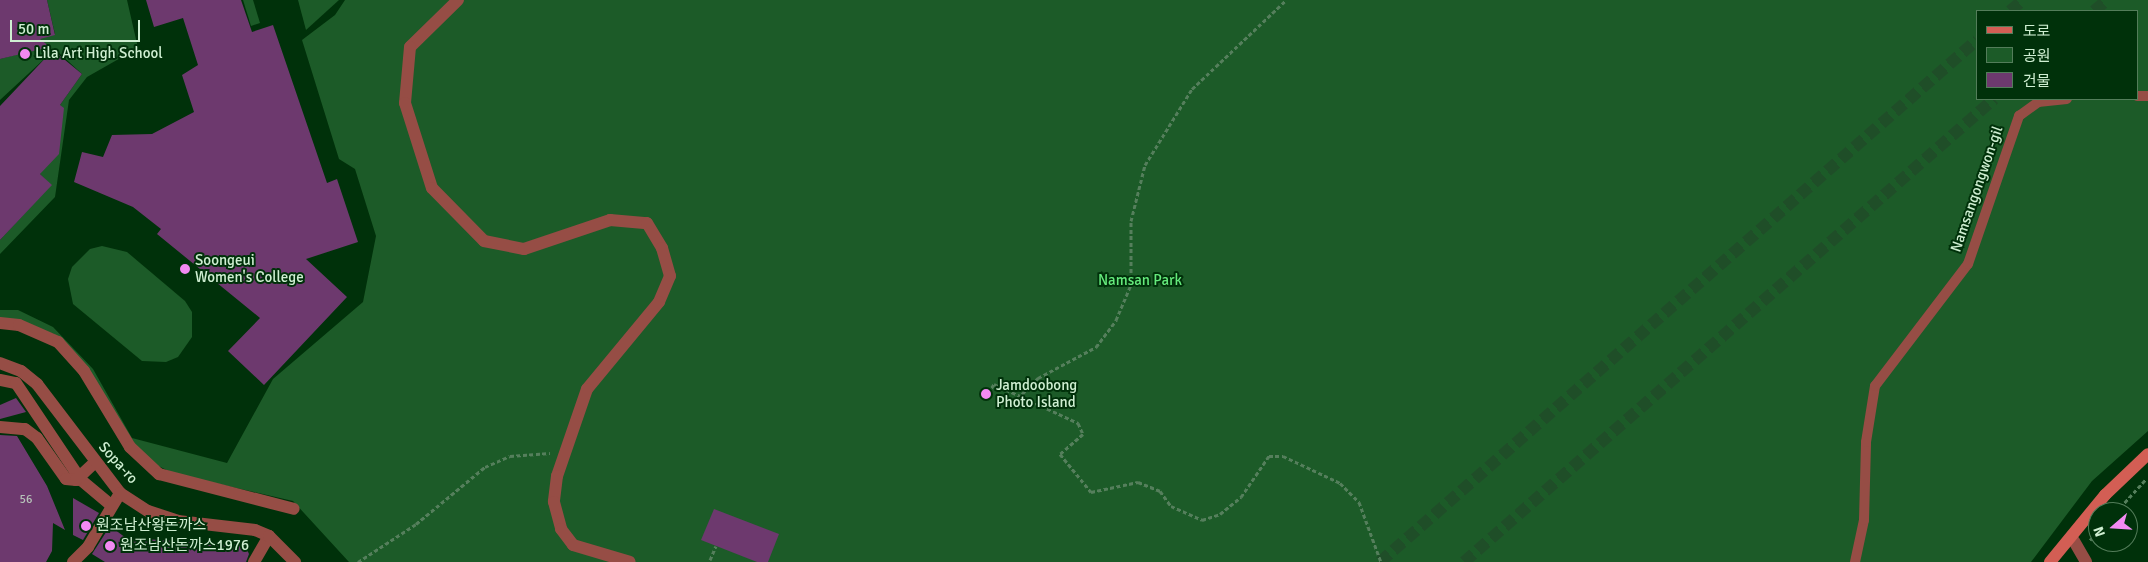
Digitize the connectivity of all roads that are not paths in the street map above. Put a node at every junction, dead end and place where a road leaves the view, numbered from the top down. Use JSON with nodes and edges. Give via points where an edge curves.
{"nodes":[{"id":1,"x":458,"y":0,"type":"edge"},
{"id":2,"x":2058,"y":100,"type":"edge"},
{"id":3,"x":0,"y":323,"type":"edge"},
{"id":4,"x":0,"y":363,"type":"edge"},
{"id":5,"x":0,"y":380,"type":"edge"},
{"id":6,"x":0,"y":427,"type":"edge"},
{"id":7,"x":2148,"y":454,"type":"edge"},
{"id":8,"x":2148,"y":461,"type":"edge"},
{"id":9,"x":94,"y":463,"type":"junction"},
{"id":10,"x":120,"y":493,"type":"junction"},
{"id":11,"x":112,"y":506,"type":"junction"},
{"id":12,"x":294,"y":509,"type":"dead end"},
{"id":13,"x":269,"y":536,"type":"junction"},
{"id":14,"x":2074,"y":541,"type":"junction"},
{"id":15,"x":73,"y":562,"type":"edge"},
{"id":16,"x":254,"y":562,"type":"edge"},
{"id":17,"x":295,"y":562,"type":"edge"},
{"id":18,"x":630,"y":562,"type":"edge"},
{"id":19,"x":1855,"y":562,"type":"edge"},
{"id":20,"x":2050,"y":562,"type":"edge"},
{"id":21,"x":2057,"y":562,"type":"edge"},
{"id":22,"x":2086,"y":562,"type":"edge"}],
"edges":[{"from":1,"to":18,"type":"street","via":[[410,47],[405,103],[432,188],[484,241],[524,249],[610,220],[647,223],[662,248],[670,276],[659,302],[588,389],[565,452],[554,502],[561,529],[573,545],[609,552]]},
{"from":2,"to":19,"type":"lane","name":"Namsangongwon-gil","via":[[2038,102],[2020,116],[1968,264],[1939,308],[1875,386],[1866,442],[1864,520]]},
{"from":3,"to":12,"type":"street","via":[[19,325],[58,342],[84,371],[130,447],[159,474]]},
{"from":4,"to":9,"type":"street","name":"Sopa-ro","via":[[22,371],[37,384]]},
{"from":5,"to":11,"type":"street","via":[[16,383],[81,480]]},
{"from":6,"to":9,"type":"street","via":[[25,429],[37,438],[66,479],[76,480]]},
{"from":7,"to":20,"type":"main road","via":[[2105,495]]},
{"from":8,"to":14,"type":"main road","via":[[2109,498]]},
{"from":9,"to":10,"type":"street","name":"Sopa-ro"},
{"from":10,"to":11,"type":"street"},
{"from":10,"to":13,"type":"street","name":"Sopa-ro","via":[[148,510],[178,521],[240,527]]},
{"from":11,"to":15,"type":"street"},
{"from":13,"to":16,"type":"street"},
{"from":13,"to":17,"type":"street","name":"Sopa-ro"},
{"from":14,"to":21,"type":"main road"},
{"from":14,"to":22,"type":"street"}]}
